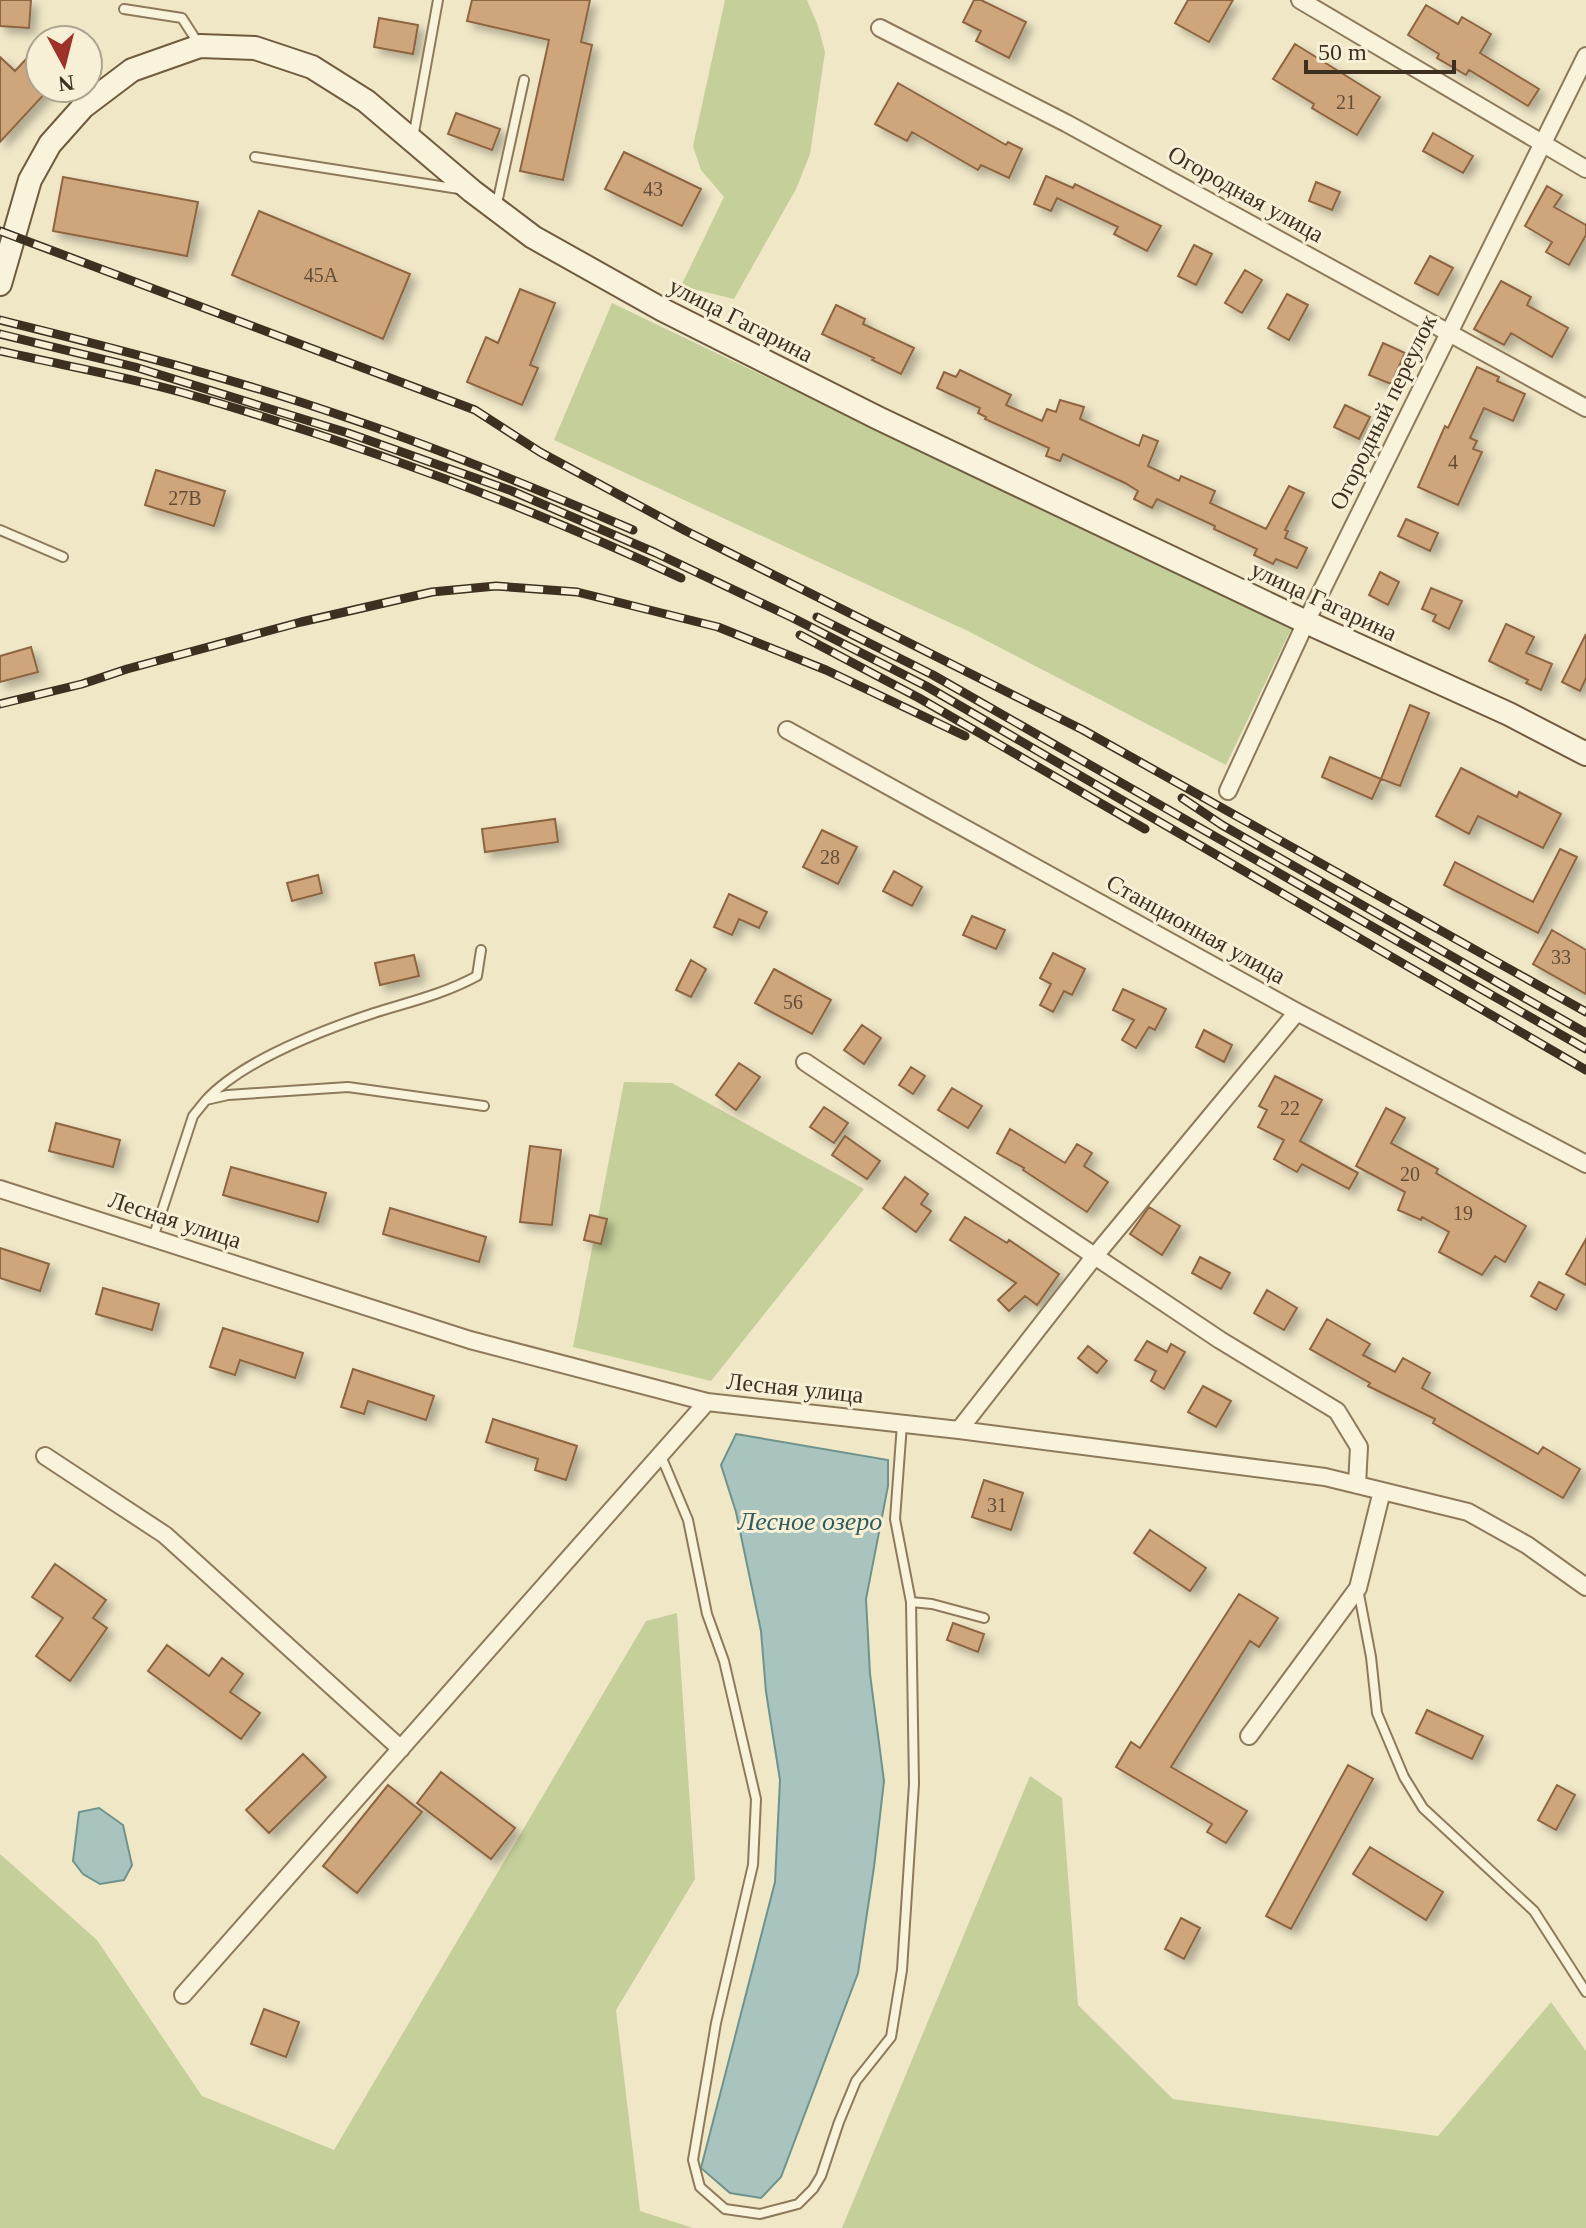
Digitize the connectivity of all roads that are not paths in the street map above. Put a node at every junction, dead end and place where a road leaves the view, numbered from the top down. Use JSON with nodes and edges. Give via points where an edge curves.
{"nodes":[{"id":1,"x":438,"y":0,"type":"edge"},
{"id":2,"x":1300,"y":0,"type":"edge"},
{"id":3,"x":124,"y":9,"type":"dead end"},
{"id":4,"x":880,"y":28,"type":"dead end"},
{"id":5,"x":200,"y":46,"type":"junction"},
{"id":6,"x":1586,"y":56,"type":"edge"},
{"id":7,"x":524,"y":80,"type":"dead end"},
{"id":8,"x":413,"y":139,"type":"junction"},
{"id":9,"x":1542,"y":142,"type":"junction"},
{"id":10,"x":255,"y":157,"type":"dead end"},
{"id":11,"x":1586,"y":169,"type":"edge"},
{"id":12,"x":472,"y":191,"type":"junction"},
{"id":13,"x":496,"y":209,"type":"junction"},
{"id":14,"x":0,"y":284,"type":"edge"},
{"id":15,"x":1449,"y":332,"type":"junction"},
{"id":16,"x":1586,"y":408,"type":"edge"},
{"id":17,"x":0,"y":530,"type":"edge"},
{"id":18,"x":63,"y":557,"type":"dead end"},
{"id":19,"x":1306,"y":622,"type":"junction"},
{"id":20,"x":787,"y":730,"type":"dead end"},
{"id":21,"x":1586,"y":754,"type":"edge"},
{"id":22,"x":1228,"y":791,"type":"dead end"},
{"id":23,"x":481,"y":950,"type":"dead end"},
{"id":24,"x":1297,"y":1012,"type":"junction"},
{"id":25,"x":805,"y":1062,"type":"dead end"},
{"id":26,"x":206,"y":1100,"type":"junction"},
{"id":27,"x":484,"y":1106,"type":"dead end"},
{"id":28,"x":1586,"y":1164,"type":"edge"},
{"id":29,"x":0,"y":1189,"type":"edge"},
{"id":30,"x":153,"y":1238,"type":"junction"},
{"id":31,"x":1094,"y":1257,"type":"junction"},
{"id":32,"x":707,"y":1402,"type":"junction"},
{"id":33,"x":902,"y":1424,"type":"junction"},
{"id":34,"x":959,"y":1430,"type":"junction"},
{"id":35,"x":660,"y":1455,"type":"junction"},
{"id":36,"x":45,"y":1456,"type":"dead end"},
{"id":37,"x":1357,"y":1485,"type":"junction"},
{"id":38,"x":1382,"y":1491,"type":"junction"},
{"id":39,"x":1586,"y":1587,"type":"edge"},
{"id":40,"x":1358,"y":1588,"type":"junction"},
{"id":41,"x":911,"y":1602,"type":"junction"},
{"id":42,"x":984,"y":1618,"type":"dead end"},
{"id":43,"x":1249,"y":1736,"type":"dead end"},
{"id":44,"x":401,"y":1749,"type":"junction"},
{"id":45,"x":1586,"y":1992,"type":"edge"},
{"id":46,"x":183,"y":1995,"type":"dead end"}],
"edges":[{"from":1,"to":8,"type":"lane"},
{"from":2,"to":9,"type":"street"},
{"from":3,"to":5,"type":"lane","via":[[182,18]]},
{"from":4,"to":15,"type":"street","name":"Огородная улица"},
{"from":5,"to":8,"type":"street","name":"улица Гагарина","via":[[255,48],[312,67]]},
{"from":5,"to":14,"type":"street","name":"улица Гагарина","via":[[132,70],[83,107],[50,144],[30,180]]},
{"from":6,"to":9,"type":"street","name":"Огородный переулок"},
{"from":7,"to":13,"type":"lane"},
{"from":8,"to":12,"type":"street","name":"улица Гагарина"},
{"from":9,"to":11,"type":"street"},
{"from":9,"to":15,"type":"street","name":"Огородный переулок"},
{"from":10,"to":12,"type":"lane"},
{"from":12,"to":13,"type":"street","name":"улица Гагарина"},
{"from":13,"to":19,"type":"street","name":"улица Гагарина","via":[[533,237],[663,310]]},
{"from":15,"to":16,"type":"street","name":"Огородная улица"},
{"from":15,"to":19,"type":"street","name":"Огородный переулок"},
{"from":17,"to":18,"type":"lane"},
{"from":19,"to":21,"type":"street","name":"улица Гагарина"},
{"from":19,"to":22,"type":"street","name":"Огородный переулок"},
{"from":20,"to":24,"type":"street","name":"Станционная улица"},
{"from":23,"to":26,"type":"lane","via":[[477,976],[279,1051],[221,1084]]},
{"from":24,"to":28,"type":"street","name":"Станционная улица"},
{"from":24,"to":31,"type":"street"},
{"from":25,"to":31,"type":"street"},
{"from":26,"to":27,"type":"lane","via":[[348,1087]]},
{"from":26,"to":30,"type":"lane","via":[[193,1116]]},
{"from":29,"to":30,"type":"street","name":"Лесная улица"},
{"from":30,"to":32,"type":"street","name":"Лесная улица","via":[[470,1340]]},
{"from":31,"to":34,"type":"street"},
{"from":31,"to":37,"type":"street","via":[[1337,1411],[1359,1447]]},
{"from":32,"to":33,"type":"street","name":"Лесная улица"},
{"from":32,"to":35,"type":"street"},
{"from":33,"to":34,"type":"street","name":"Лесная улица"},
{"from":33,"to":41,"type":"lane","via":[[895,1519]]},
{"from":34,"to":37,"type":"street","name":"Лесная улица"},
{"from":35,"to":41,"type":"lane","via":[[688,1520],[756,1799],[753,1865],[716,2023],[693,2160],[700,2187],[725,2209],[760,2214],[798,2204],[813,2189],[856,2081],[891,2037],[902,1970],[914,1784]]},
{"from":35,"to":44,"type":"street"},
{"from":36,"to":44,"type":"street","via":[[165,1535]]},
{"from":37,"to":38,"type":"street","name":"Лесная улица"},
{"from":38,"to":39,"type":"street","name":"Лесная улица","via":[[1468,1512]]},
{"from":38,"to":40,"type":"street"},
{"from":40,"to":43,"type":"street"},
{"from":40,"to":45,"type":"lane","via":[[1377,1713],[1404,1777],[1423,1808],[1534,1911]]},
{"from":41,"to":42,"type":"lane"},
{"from":44,"to":46,"type":"street"}]}
